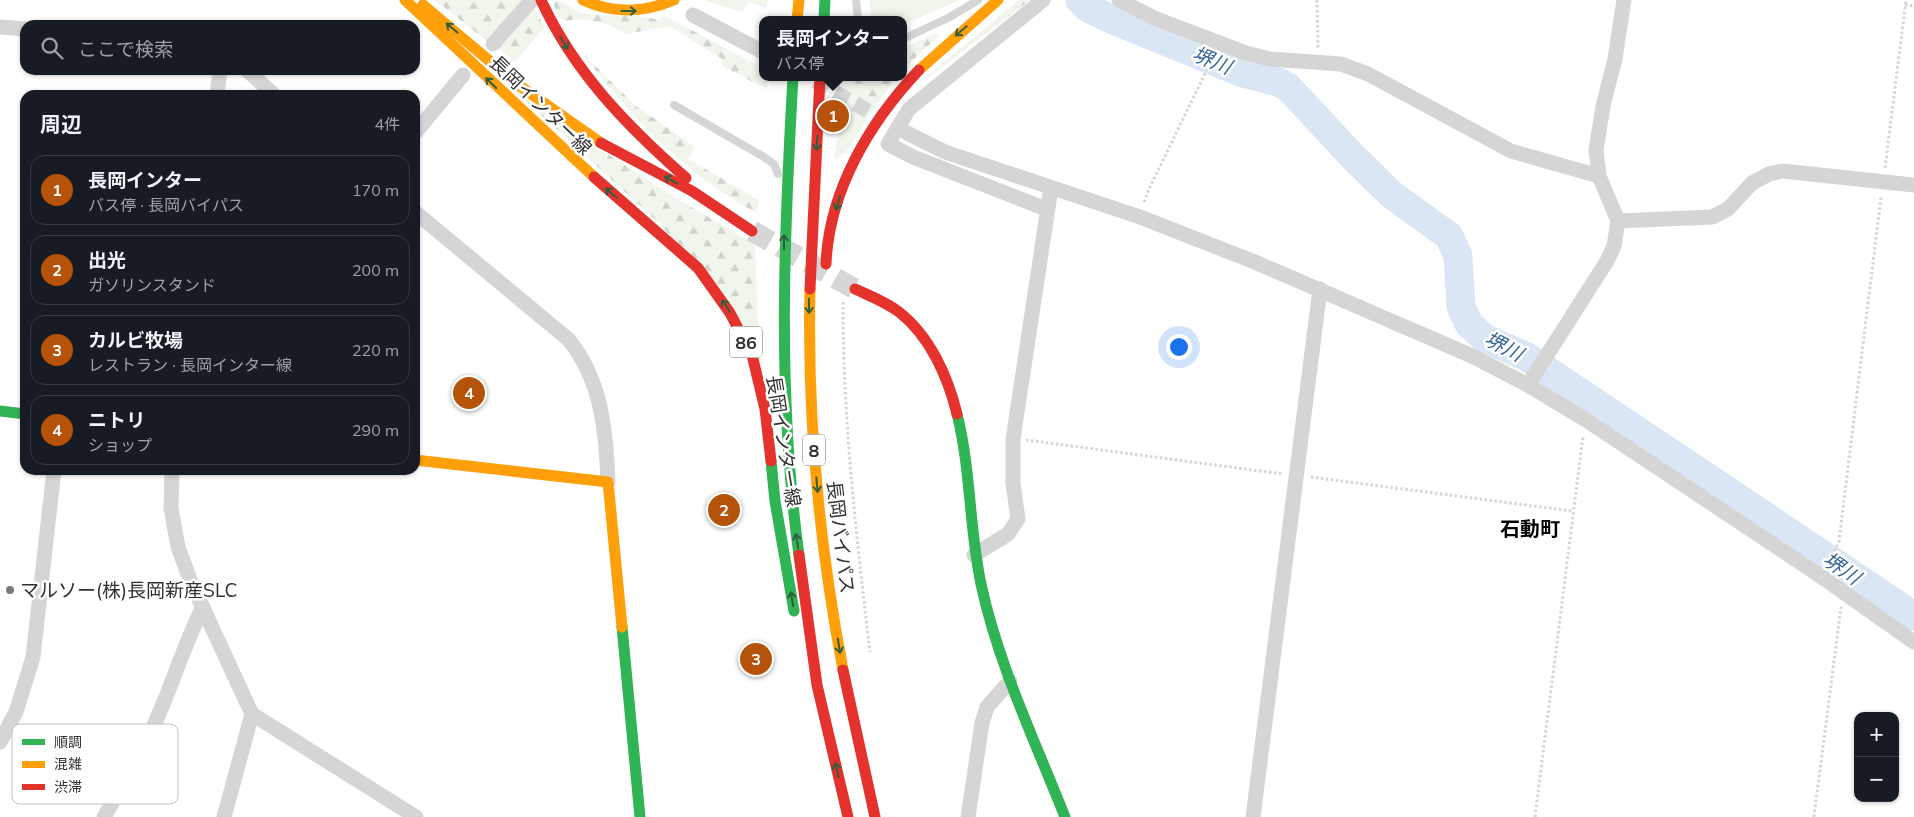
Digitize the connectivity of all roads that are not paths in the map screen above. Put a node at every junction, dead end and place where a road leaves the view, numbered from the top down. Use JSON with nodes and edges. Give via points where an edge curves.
{"nodes":[{"id":1,"x":405,"y":0,"type":"edge"},
{"id":2,"x":417,"y":0,"type":"edge"},
{"id":3,"x":541,"y":0,"type":"edge"},
{"id":4,"x":583,"y":0,"type":"edge"},
{"id":5,"x":674,"y":0,"type":"edge"},
{"id":6,"x":799,"y":0,"type":"edge"},
{"id":7,"x":825,"y":0,"type":"edge"},
{"id":8,"x":856,"y":0,"type":"edge"},
{"id":9,"x":978,"y":0,"type":"edge"},
{"id":10,"x":998,"y":0,"type":"edge"},
{"id":11,"x":1043,"y":0,"type":"edge"},
{"id":12,"x":1119,"y":0,"type":"edge"},
{"id":13,"x":1624,"y":0,"type":"edge"},
{"id":14,"x":531,"y":1,"type":"edge"},
{"id":15,"x":692,"y":15,"type":"dead end"},
{"id":16,"x":797,"y":16,"type":"edge"},
{"id":17,"x":824,"y":16,"type":"edge"},
{"id":18,"x":858,"y":16,"type":"edge"},
{"id":19,"x":0,"y":27,"type":"edge"},
{"id":20,"x":20,"y":29,"type":"edge"},
{"id":21,"x":907,"y":37,"type":"edge"},
{"id":22,"x":493,"y":44,"type":"dead end"},
{"id":23,"x":759,"y":50,"type":"edge"},
{"id":24,"x":219,"y":75,"type":"edge"},
{"id":25,"x":252,"y":75,"type":"edge"},
{"id":26,"x":463,"y":75,"type":"dead end"},
{"id":27,"x":787,"y":81,"type":"edge"},
{"id":28,"x":793,"y":81,"type":"edge"},
{"id":29,"x":820,"y":81,"type":"edge"},
{"id":30,"x":218,"y":90,"type":"edge"},
{"id":31,"x":269,"y":90,"type":"edge"},
{"id":32,"x":792,"y":103,"type":"junction"},
{"id":33,"x":674,"y":105,"type":"dead end"},
{"id":34,"x":420,"y":127,"type":"edge"},
{"id":35,"x":790,"y":128,"type":"junction"},
{"id":36,"x":907,"y":133,"type":"dead end"},
{"id":37,"x":764,"y":157,"type":"junction"},
{"id":38,"x":1599,"y":176,"type":"junction"},
{"id":39,"x":1914,"y":185,"type":"edge"},
{"id":40,"x":1050,"y":188,"type":"junction"},
{"id":41,"x":786,"y":201,"type":"junction"},
{"id":42,"x":1046,"y":209,"type":"junction"},
{"id":43,"x":420,"y":216,"type":"edge"},
{"id":44,"x":726,"y":216,"type":"junction"},
{"id":45,"x":1618,"y":221,"type":"junction"},
{"id":46,"x":777,"y":222,"type":"dead end"},
{"id":47,"x":752,"y":230,"type":"tunnel mouth"},
{"id":48,"x":825,"y":276,"type":"dead end"},
{"id":49,"x":855,"y":289,"type":"tunnel mouth"},
{"id":50,"x":1320,"y":289,"type":"junction"},
{"id":51,"x":775,"y":299,"type":"dead end"},
{"id":52,"x":784,"y":326,"type":"junction"},
{"id":53,"x":1531,"y":380,"type":"junction"},
{"id":54,"x":0,"y":411,"type":"edge"},
{"id":55,"x":20,"y":413,"type":"edge"},
{"id":56,"x":420,"y":461,"type":"edge"},
{"id":57,"x":53,"y":475,"type":"edge"},
{"id":58,"x":172,"y":475,"type":"edge"},
{"id":59,"x":608,"y":482,"type":"junction"},
{"id":60,"x":832,"y":510,"type":"dead end"},
{"id":61,"x":974,"y":555,"type":"junction"},
{"id":62,"x":832,"y":605,"type":"junction"},
{"id":63,"x":203,"y":607,"type":"junction"},
{"id":64,"x":1914,"y":642,"type":"edge"},
{"id":65,"x":1010,"y":681,"type":"junction"},
{"id":66,"x":252,"y":714,"type":"junction"},
{"id":67,"x":154,"y":724,"type":"edge"},
{"id":68,"x":0,"y":742,"type":"edge"},
{"id":69,"x":111,"y":804,"type":"edge"},
{"id":70,"x":104,"y":817,"type":"edge"},
{"id":71,"x":224,"y":817,"type":"edge"},
{"id":72,"x":416,"y":817,"type":"edge"},
{"id":73,"x":640,"y":817,"type":"edge"},
{"id":74,"x":840,"y":817,"type":"edge"},
{"id":75,"x":848,"y":817,"type":"edge"},
{"id":76,"x":875,"y":817,"type":"edge"},
{"id":77,"x":968,"y":817,"type":"edge"},
{"id":78,"x":1065,"y":817,"type":"edge"},
{"id":79,"x":1253,"y":817,"type":"edge"}],
"edges":[{"from":74,"to":1,"type":"main road","name":"長岡インター線","number":"86","one_way":true,"via":[[832,797],[792,602],[775,501],[765,409],[752,355],[744,338],[730,312],[698,268],[560,148]]},
{"from":44,"to":2,"type":"main road","one_way":true,"via":[[692,191],[596,140],[517,84]]},
{"from":3,"to":44,"type":"main road","one_way":true,"via":[[568,49],[612,107]]},
{"from":4,"to":5,"type":"main road","one_way":true,"via":[[617,11],[634,12]]},
{"from":6,"to":16,"type":"main road"},
{"from":7,"to":17,"type":"main road"},
{"from":8,"to":18,"type":"lane"},
{"from":9,"to":21,"type":"lane"},
{"from":10,"to":48,"type":"main road","one_way":true,"via":[[920,68],[873,123],[854,158],[839,199],[829,237]]},
{"from":11,"to":42,"type":"street","via":[[909,109],[888,144],[912,157]]},
{"from":12,"to":38,"type":"street","via":[[1154,18],[1246,53],[1270,59],[1341,64],[1368,74],[1511,150]]},
{"from":13,"to":38,"type":"street","via":[[1597,140]]},
{"from":14,"to":22,"type":"street"},
{"from":15,"to":23,"type":"street"},
{"from":19,"to":20,"type":"street"},
{"from":24,"to":30,"type":"street"},
{"from":25,"to":31,"type":"street"},
{"from":26,"to":34,"type":"street"},
{"from":27,"to":32,"type":"main road"},
{"from":28,"to":32,"type":"main road","number":"8"},
{"from":29,"to":62,"type":"main road","name":"長岡バイパス","number":"8","one_way":true,"via":[[808,294],[810,390],[818,507]]},
{"from":32,"to":35,"type":"main road","number":"8"},
{"from":33,"to":37,"type":"lane"},
{"from":35,"to":37,"type":"lane","via":[[778,154]]},
{"from":35,"to":41,"type":"main road","number":"8"},
{"from":36,"to":40,"type":"street","via":[[945,152]]},
{"from":37,"to":41,"type":"lane","via":[[774,164]]},
{"from":38,"to":45,"type":"street"},
{"from":39,"to":45,"type":"street","via":[[1782,172],[1769,174],[1752,183],[1728,208],[1712,217]]},
{"from":40,"to":42,"type":"street"},
{"from":40,"to":50,"type":"street","via":[[1140,217]]},
{"from":41,"to":46,"type":"lane"},
{"from":52,"to":41,"type":"main road","number":"8","one_way":true},
{"from":42,"to":61,"type":"street","via":[[1013,439],[1013,483],[1018,519],[1008,534]]},
{"from":43,"to":59,"type":"street","via":[[568,339],[582,355],[603,419]]},
{"from":44,"to":47,"type":"main road"},
{"from":45,"to":53,"type":"street","via":[[1614,246],[1607,262]]},
{"from":49,"to":61,"type":"main road","via":[[894,308],[933,350],[946,373],[966,452]]},
{"from":50,"to":53,"type":"street"},
{"from":50,"to":79,"type":"street"},
{"from":51,"to":52,"type":"lane"},
{"from":75,"to":52,"type":"main road","number":"8","one_way":true,"via":[[817,685],[793,514]]},
{"from":53,"to":64,"type":"street"},
{"from":54,"to":55,"type":"main road"},
{"from":56,"to":59,"type":"main road"},
{"from":57,"to":68,"type":"street","via":[[33,657],[16,712]]},
{"from":58,"to":63,"type":"street","via":[[171,508],[178,548]]},
{"from":59,"to":73,"type":"main road"},
{"from":60,"to":62,"type":"main road"},
{"from":61,"to":65,"type":"main road"},
{"from":62,"to":76,"type":"main road","name":"長岡バイパス","number":"8","one_way":true,"via":[[844,682]]},
{"from":63,"to":66,"type":"street"},
{"from":63,"to":67,"type":"street"},
{"from":65,"to":77,"type":"street","via":[[987,708],[982,723]]},
{"from":65,"to":78,"type":"main road"},
{"from":66,"to":71,"type":"street"},
{"from":66,"to":72,"type":"street"},
{"from":69,"to":70,"type":"street"}]}
